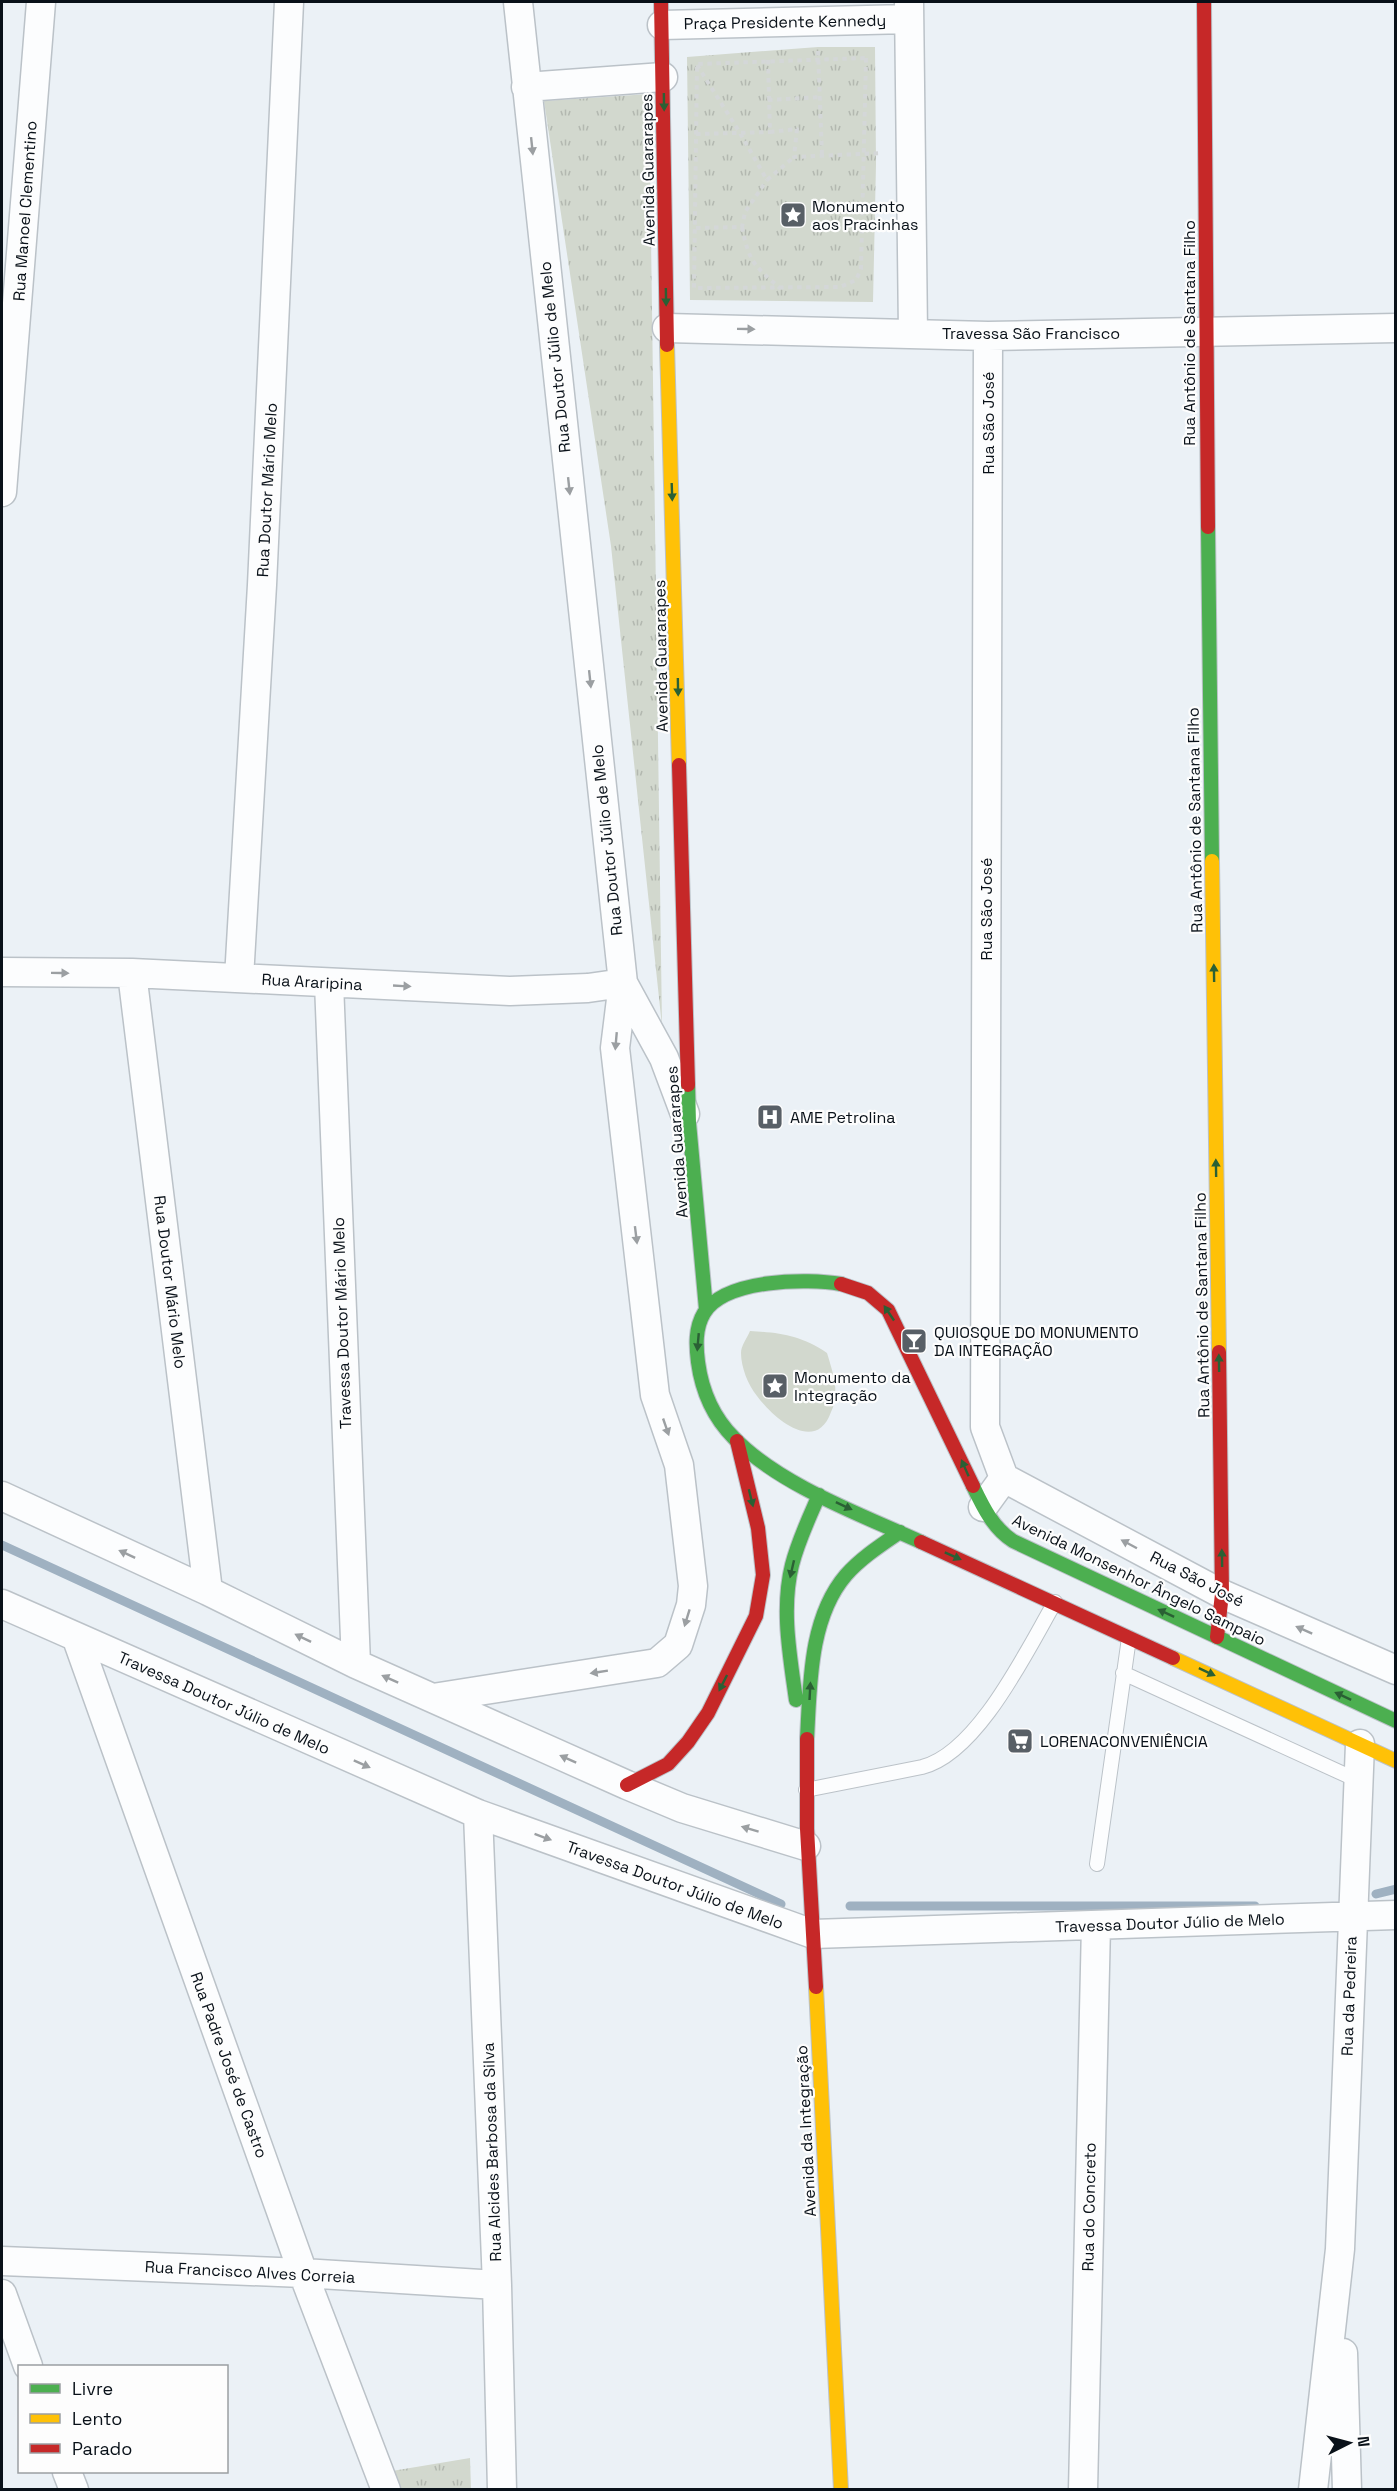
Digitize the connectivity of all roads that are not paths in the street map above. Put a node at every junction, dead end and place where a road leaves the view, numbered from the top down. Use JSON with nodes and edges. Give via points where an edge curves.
{"nodes":[{"id":1,"x":41,"y":2,"type":"edge"},
{"id":2,"x":290,"y":2,"type":"edge"},
{"id":3,"x":518,"y":2,"type":"edge"},
{"id":4,"x":1204,"y":2,"type":"edge"},
{"id":5,"x":909,"y":10,"type":"edge"},
{"id":6,"x":662,"y":13,"type":"edge"},
{"id":7,"x":663,"y":77,"type":"junction"},
{"id":8,"x":526,"y":87,"type":"junction"},
{"id":9,"x":667,"y":328,"type":"junction"},
{"id":10,"x":1395,"y":328,"type":"edge"},
{"id":11,"x":1205,"y":331,"type":"junction"},
{"id":12,"x":913,"y":333,"type":"junction"},
{"id":13,"x":988,"y":336,"type":"junction"},
{"id":14,"x":5,"y":427,"type":"edge"},
{"id":15,"x":2,"y":492,"type":"edge"},
{"id":16,"x":2,"y":972,"type":"edge"},
{"id":17,"x":132,"y":974,"type":"junction"},
{"id":18,"x":239,"y":978,"type":"junction"},
{"id":19,"x":328,"y":983,"type":"junction"},
{"id":20,"x":623,"y":983,"type":"junction"},
{"id":21,"x":689,"y":1123,"type":"junction"},
{"id":22,"x":706,"y":1309,"type":"junction"},
{"id":23,"x":737,"y":1441,"type":"junction"},
{"id":24,"x":1004,"y":1478,"type":"junction"},
{"id":25,"x":819,"y":1495,"type":"junction"},
{"id":26,"x":2,"y":1496,"type":"edge"},
{"id":27,"x":983,"y":1507,"type":"junction"},
{"id":28,"x":900,"y":1532,"type":"junction"},
{"id":29,"x":208,"y":1591,"type":"junction"},
{"id":30,"x":1222,"y":1594,"type":"junction"},
{"id":31,"x":1055,"y":1602,"type":"junction"},
{"id":32,"x":2,"y":1604,"type":"edge"},
{"id":33,"x":1129,"y":1636,"type":"junction"},
{"id":34,"x":1217,"y":1637,"type":"junction"},
{"id":35,"x":77,"y":1639,"type":"junction"},
{"id":36,"x":356,"y":1664,"type":"junction"},
{"id":37,"x":1395,"y":1670,"type":"edge"},
{"id":38,"x":1123,"y":1673,"type":"junction"},
{"id":39,"x":433,"y":1698,"type":"junction"},
{"id":40,"x":1395,"y":1721,"type":"edge"},
{"id":41,"x":1360,"y":1744,"type":"junction"},
{"id":42,"x":1395,"y":1761,"type":"edge"},
{"id":43,"x":806,"y":1771,"type":"junction"},
{"id":44,"x":1357,"y":1780,"type":"junction"},
{"id":45,"x":627,"y":1785,"type":"junction"},
{"id":46,"x":806,"y":1790,"type":"junction"},
{"id":47,"x":478,"y":1814,"type":"junction"},
{"id":48,"x":806,"y":1846,"type":"junction"},
{"id":49,"x":1097,"y":1864,"type":"dead end"},
{"id":50,"x":1395,"y":1916,"type":"edge"},
{"id":51,"x":1352,"y":1918,"type":"junction"},
{"id":52,"x":1096,"y":1925,"type":"junction"},
{"id":53,"x":813,"y":1934,"type":"junction"},
{"id":54,"x":1340,"y":2249,"type":"junction"},
{"id":55,"x":2,"y":2261,"type":"edge"},
{"id":56,"x":303,"y":2273,"type":"junction"},
{"id":57,"x":497,"y":2285,"type":"junction"},
{"id":58,"x":2,"y":2294,"type":"edge"},
{"id":59,"x":27,"y":2365,"type":"edge"},
{"id":60,"x":67,"y":2473,"type":"edge"},
{"id":61,"x":74,"y":2490,"type":"edge"},
{"id":62,"x":386,"y":2490,"type":"edge"},
{"id":63,"x":502,"y":2490,"type":"edge"},
{"id":64,"x":841,"y":2490,"type":"edge"},
{"id":65,"x":1083,"y":2490,"type":"edge"},
{"id":66,"x":1313,"y":2490,"type":"edge"},
{"id":67,"x":1347,"y":2490,"type":"edge"}],
"edges":[{"from":1,"to":14,"type":"street","name":"Rua Manoel Clementino"},
{"from":2,"to":18,"type":"street","name":"Rua Doutor Mário Melo"},
{"from":3,"to":8,"type":"street","name":"Rua Doutor Júlio de Melo"},
{"from":4,"to":11,"type":"main road","name":"Rua Antônio de Santana Filho"},
{"from":5,"to":6,"type":"street","name":"Praça Presidente Kennedy"},
{"from":5,"to":12,"type":"street"},
{"from":6,"to":7,"type":"main road","name":"Avenida Guararapes"},
{"from":7,"to":8,"type":"street"},
{"from":7,"to":9,"type":"main road","name":"Avenida Guararapes","one_way":true},
{"from":8,"to":20,"type":"street","name":"Rua Doutor Júlio de Melo","one_way":true},
{"from":9,"to":12,"type":"street","name":"Travessa São Francisco","one_way":true},
{"from":9,"to":21,"type":"main road","name":"Avenida Guararapes","one_way":true},
{"from":10,"to":11,"type":"street","name":"Travessa São Francisco"},
{"from":11,"to":13,"type":"street","name":"Travessa São Francisco"},
{"from":30,"to":11,"type":"main road","name":"Rua Antônio de Santana Filho","one_way":true},
{"from":12,"to":13,"type":"street","name":"Travessa São Francisco"},
{"from":13,"to":24,"type":"street","name":"Rua São José","via":[[985,1427]]},
{"from":14,"to":15,"type":"street","name":"Rua Manoel Clementino"},
{"from":16,"to":17,"type":"street","name":"Rua Araripina","one_way":true},
{"from":17,"to":18,"type":"street","name":"Rua Araripina"},
{"from":17,"to":29,"type":"street","name":"Rua Doutor Mário Melo"},
{"from":18,"to":19,"type":"street","name":"Rua Araripina"},
{"from":19,"to":20,"type":"street","name":"Rua Araripina","one_way":true,"via":[[510,991]]},
{"from":19,"to":36,"type":"street","name":"Travessa Doutor Mário Melo"},
{"from":20,"to":21,"type":"street","via":[[664,1058]]},
{"from":20,"to":39,"type":"street","name":"Rua Doutor Júlio de Melo","one_way":true,"via":[[615,1048],[653,1384],[679,1465],[693,1586],[691,1605],[678,1645],[657,1663]]},
{"from":21,"to":22,"type":"main road","name":"Avenida Guararapes"},
{"from":22,"to":23,"type":"main road","one_way":true,"via":[[696,1338],[697,1365],[707,1402]]},
{"from":27,"to":22,"type":"main road","name":"Avenida Monsenhor Ângelo Sampaio","one_way":true,"via":[[935,1402],[883,1304],[841,1284],[806,1279],[764,1283],[726,1295]]},
{"from":23,"to":25,"type":"main road","via":[[755,1458]]},
{"from":23,"to":45,"type":"main road","one_way":true,"via":[[758,1528],[763,1575],[756,1616],[708,1713],[688,1742],[668,1764]]},
{"from":24,"to":27,"type":"street"},
{"from":30,"to":24,"type":"street","name":"Rua São José","one_way":true},
{"from":25,"to":28,"type":"main road","one_way":true},
{"from":25,"to":43,"type":"main road","name":"Avenida da Integração","one_way":true,"via":[[795,1556],[788,1587],[788,1631]]},
{"from":29,"to":26,"type":"street","one_way":true},
{"from":34,"to":27,"type":"main road","name":"Avenida Monsenhor Ângelo Sampaio","one_way":true,"via":[[1013,1541],[1001,1533]]},
{"from":28,"to":31,"type":"main road","one_way":true},
{"from":43,"to":28,"type":"main road","name":"Avenida da Integração","one_way":true,"via":[[811,1679],[823,1618],[834,1592],[852,1570]]},
{"from":36,"to":29,"type":"street","one_way":true},
{"from":30,"to":34,"type":"main road","name":"Rua Antônio de Santana Filho"},
{"from":37,"to":30,"type":"street","name":"Rua São José","one_way":true},
{"from":31,"to":33,"type":"main road"},
{"from":31,"to":46,"type":"lane","via":[[1000,1696],[950,1754],[922,1767]]},
{"from":32,"to":35,"type":"street","name":"Travessa Doutor Júlio de Melo"},
{"from":33,"to":38,"type":"lane"},
{"from":33,"to":41,"type":"main road","one_way":true},
{"from":40,"to":34,"type":"main road","name":"Avenida Monsenhor Ângelo Sampaio","one_way":true},
{"from":35,"to":47,"type":"street","name":"Travessa Doutor Júlio de Melo","one_way":true},
{"from":35,"to":56,"type":"street","name":"Rua Padre José de Castro"},
{"from":39,"to":36,"type":"street","one_way":true},
{"from":38,"to":44,"type":"lane"},
{"from":38,"to":49,"type":"lane"},
{"from":45,"to":39,"type":"street","one_way":true},
{"from":41,"to":42,"type":"main road"},
{"from":41,"to":44,"type":"street","name":"Rua da Pedreira"},
{"from":43,"to":46,"type":"main road","name":"Avenida da Integração"},
{"from":44,"to":51,"type":"street","name":"Rua da Pedreira"},
{"from":48,"to":45,"type":"street","one_way":true,"via":[[682,1808]]},
{"from":46,"to":48,"type":"main road","name":"Avenida da Integração"},
{"from":47,"to":53,"type":"street","name":"Travessa Doutor Júlio de Melo","one_way":true},
{"from":47,"to":57,"type":"street","name":"Rua Alcides Barbosa da Silva"},
{"from":48,"to":53,"type":"main road","name":"Avenida da Integração"},
{"from":50,"to":51,"type":"street","name":"Travessa Doutor Júlio de Melo"},
{"from":51,"to":52,"type":"street","name":"Travessa Doutor Júlio de Melo"},
{"from":51,"to":54,"type":"street","name":"Rua da Pedreira"},
{"from":52,"to":53,"type":"street","name":"Travessa Doutor Júlio de Melo"},
{"from":52,"to":65,"type":"street","name":"Rua do Concreto"},
{"from":53,"to":64,"type":"main road","name":"Avenida da Integração"},
{"from":54,"to":66,"type":"street","name":"Rua da Pedreira"},
{"from":54,"to":67,"type":"street","name":"Rua da Pedreira"},
{"from":55,"to":56,"type":"street","name":"Rua Francisco Alves Correia"},
{"from":56,"to":57,"type":"street","name":"Rua Francisco Alves Correia"},
{"from":56,"to":62,"type":"street","name":"Rua Padre José de Castro"},
{"from":57,"to":63,"type":"street","name":"Rua Alcides Barbosa da Silva"},
{"from":58,"to":59,"type":"street"},
{"from":60,"to":61,"type":"street"}]}
